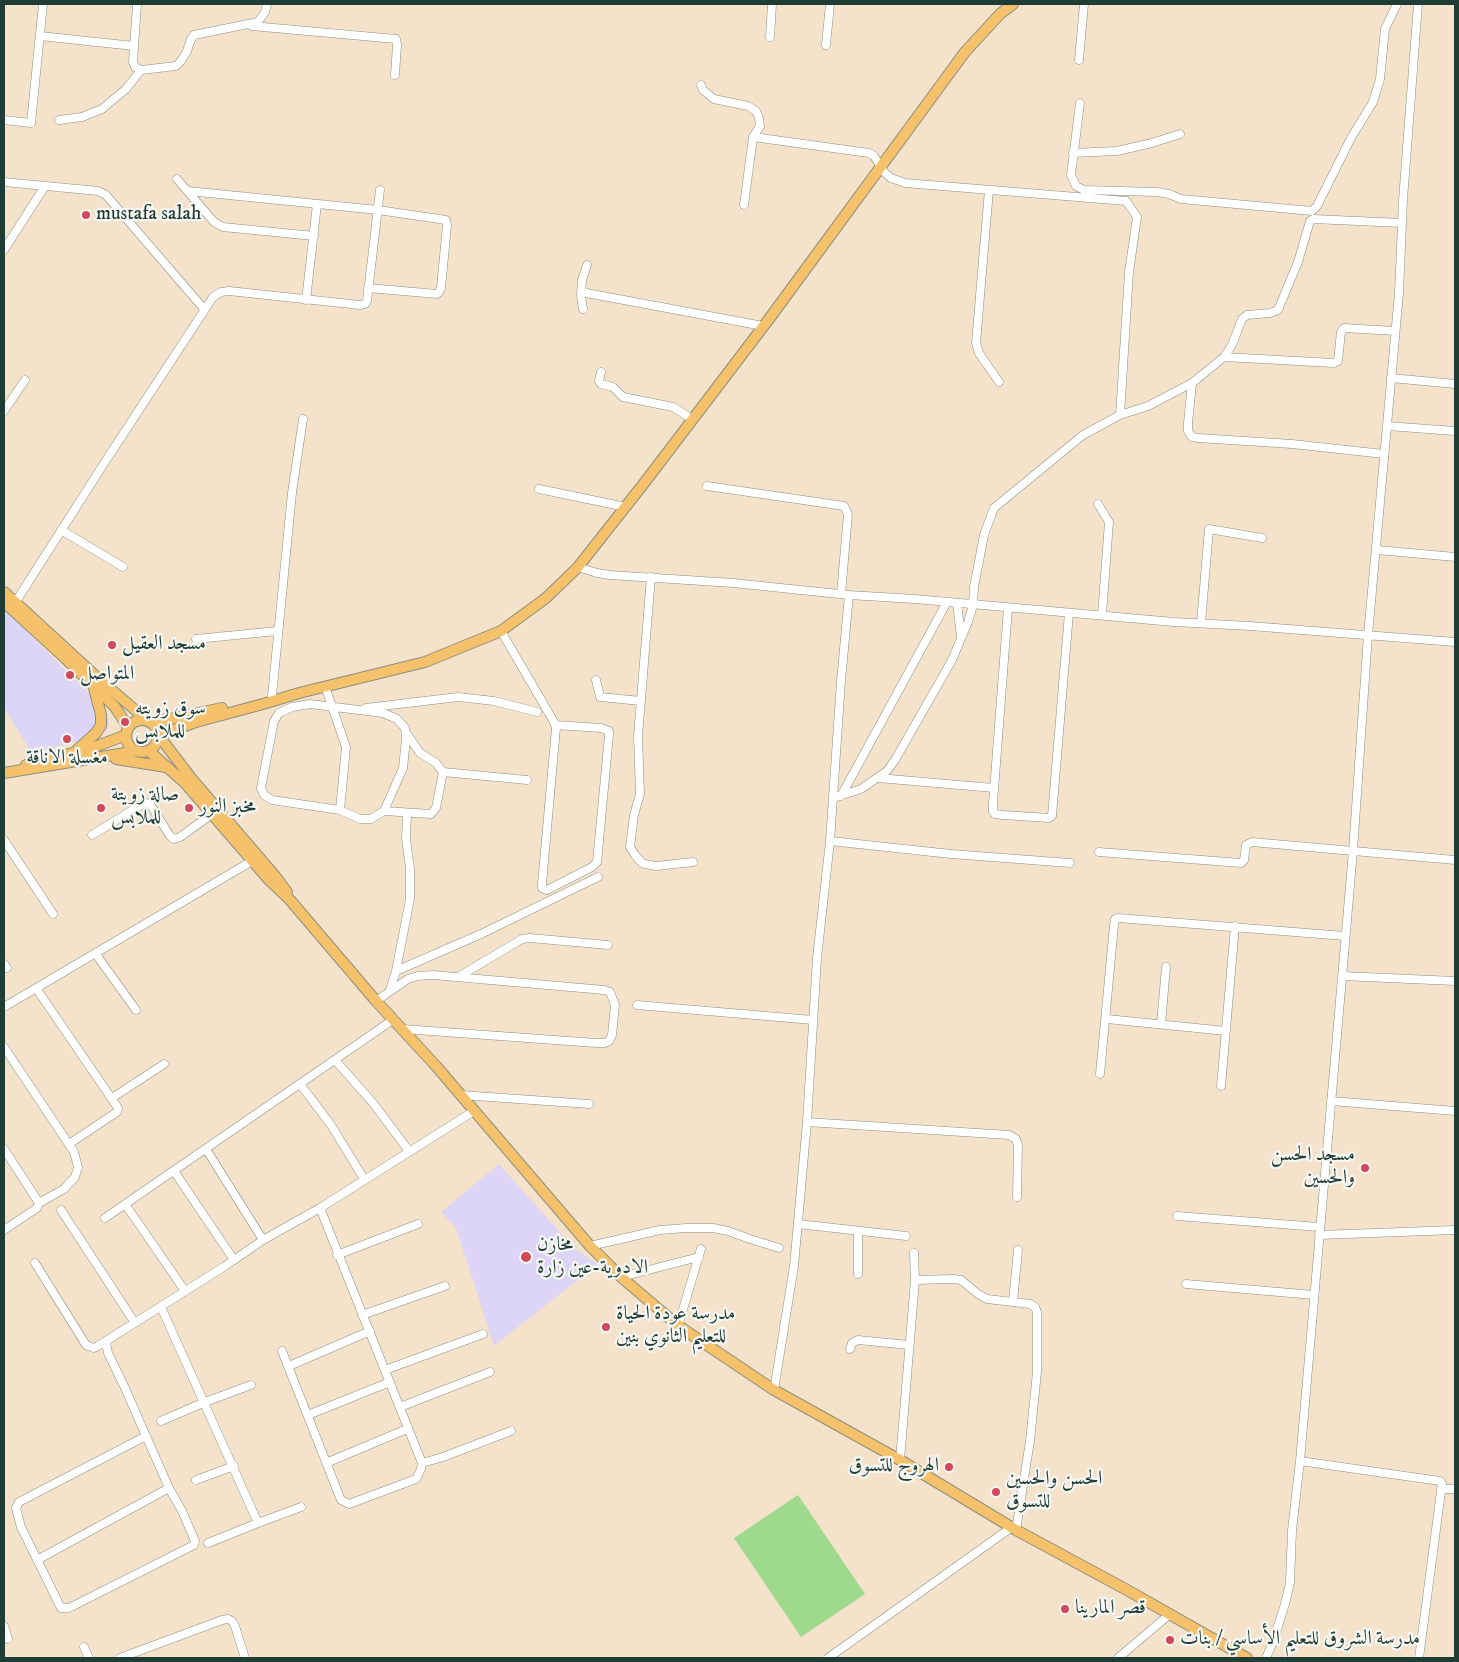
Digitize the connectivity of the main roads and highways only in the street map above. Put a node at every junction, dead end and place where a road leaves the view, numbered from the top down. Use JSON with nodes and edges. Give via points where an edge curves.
{"nodes":[{"id":1,"x":1013,"y":4,"type":"edge"},
{"id":2,"x":4,"y":592,"type":"edge"},
{"id":3,"x":4,"y":602,"type":"edge"},
{"id":4,"x":94,"y":687,"type":"junction"},
{"id":5,"x":299,"y":693,"type":"junction"},
{"id":6,"x":149,"y":721,"type":"junction"},
{"id":7,"x":127,"y":731,"type":"junction"},
{"id":8,"x":159,"y":736,"type":"junction"},
{"id":9,"x":137,"y":751,"type":"junction"},
{"id":10,"x":149,"y":751,"type":"junction"},
{"id":11,"x":75,"y":752,"type":"junction"},
{"id":12,"x":98,"y":757,"type":"junction"},
{"id":13,"x":170,"y":768,"type":"junction"},
{"id":14,"x":4,"y":773,"type":"edge"},
{"id":15,"x":290,"y":900,"type":"junction"},
{"id":16,"x":1247,"y":1658,"type":"edge"}],
"edges":[{"from":1,"to":5,"type":"main road","via":[[965,52],[763,326],[578,568],[546,598],[501,631],[426,662]]},
{"from":2,"to":6,"type":"main road"},
{"from":3,"to":4,"type":"main road"},
{"from":4,"to":7,"type":"main road","via":[[120,713]]},
{"from":4,"to":11,"type":"main road","via":[[101,726]]},
{"from":5,"to":6,"type":"main road","via":[[272,696],[190,716]]},
{"from":5,"to":8,"type":"main road","via":[[196,722]]},
{"from":6,"to":7,"type":"main road","via":[[139,720]]},
{"from":6,"to":8,"type":"main road","via":[[157,727]]},
{"from":7,"to":9,"type":"main road","via":[[128,743]]},
{"from":7,"to":11,"type":"main road","via":[[109,742]]},
{"from":8,"to":10,"type":"main road","via":[[155,747]]},
{"from":8,"to":15,"type":"main road","via":[[275,876]]},
{"from":9,"to":10,"type":"main road"},
{"from":9,"to":12,"type":"main road"},
{"from":10,"to":13,"type":"main road"},
{"from":11,"to":14,"type":"main road"},
{"from":12,"to":13,"type":"main road"},
{"from":12,"to":14,"type":"main road"},
{"from":13,"to":15,"type":"main road"},
{"from":15,"to":16,"type":"main road","via":[[590,1246],[678,1326],[774,1390],[900,1460],[1014,1529]]}]}
